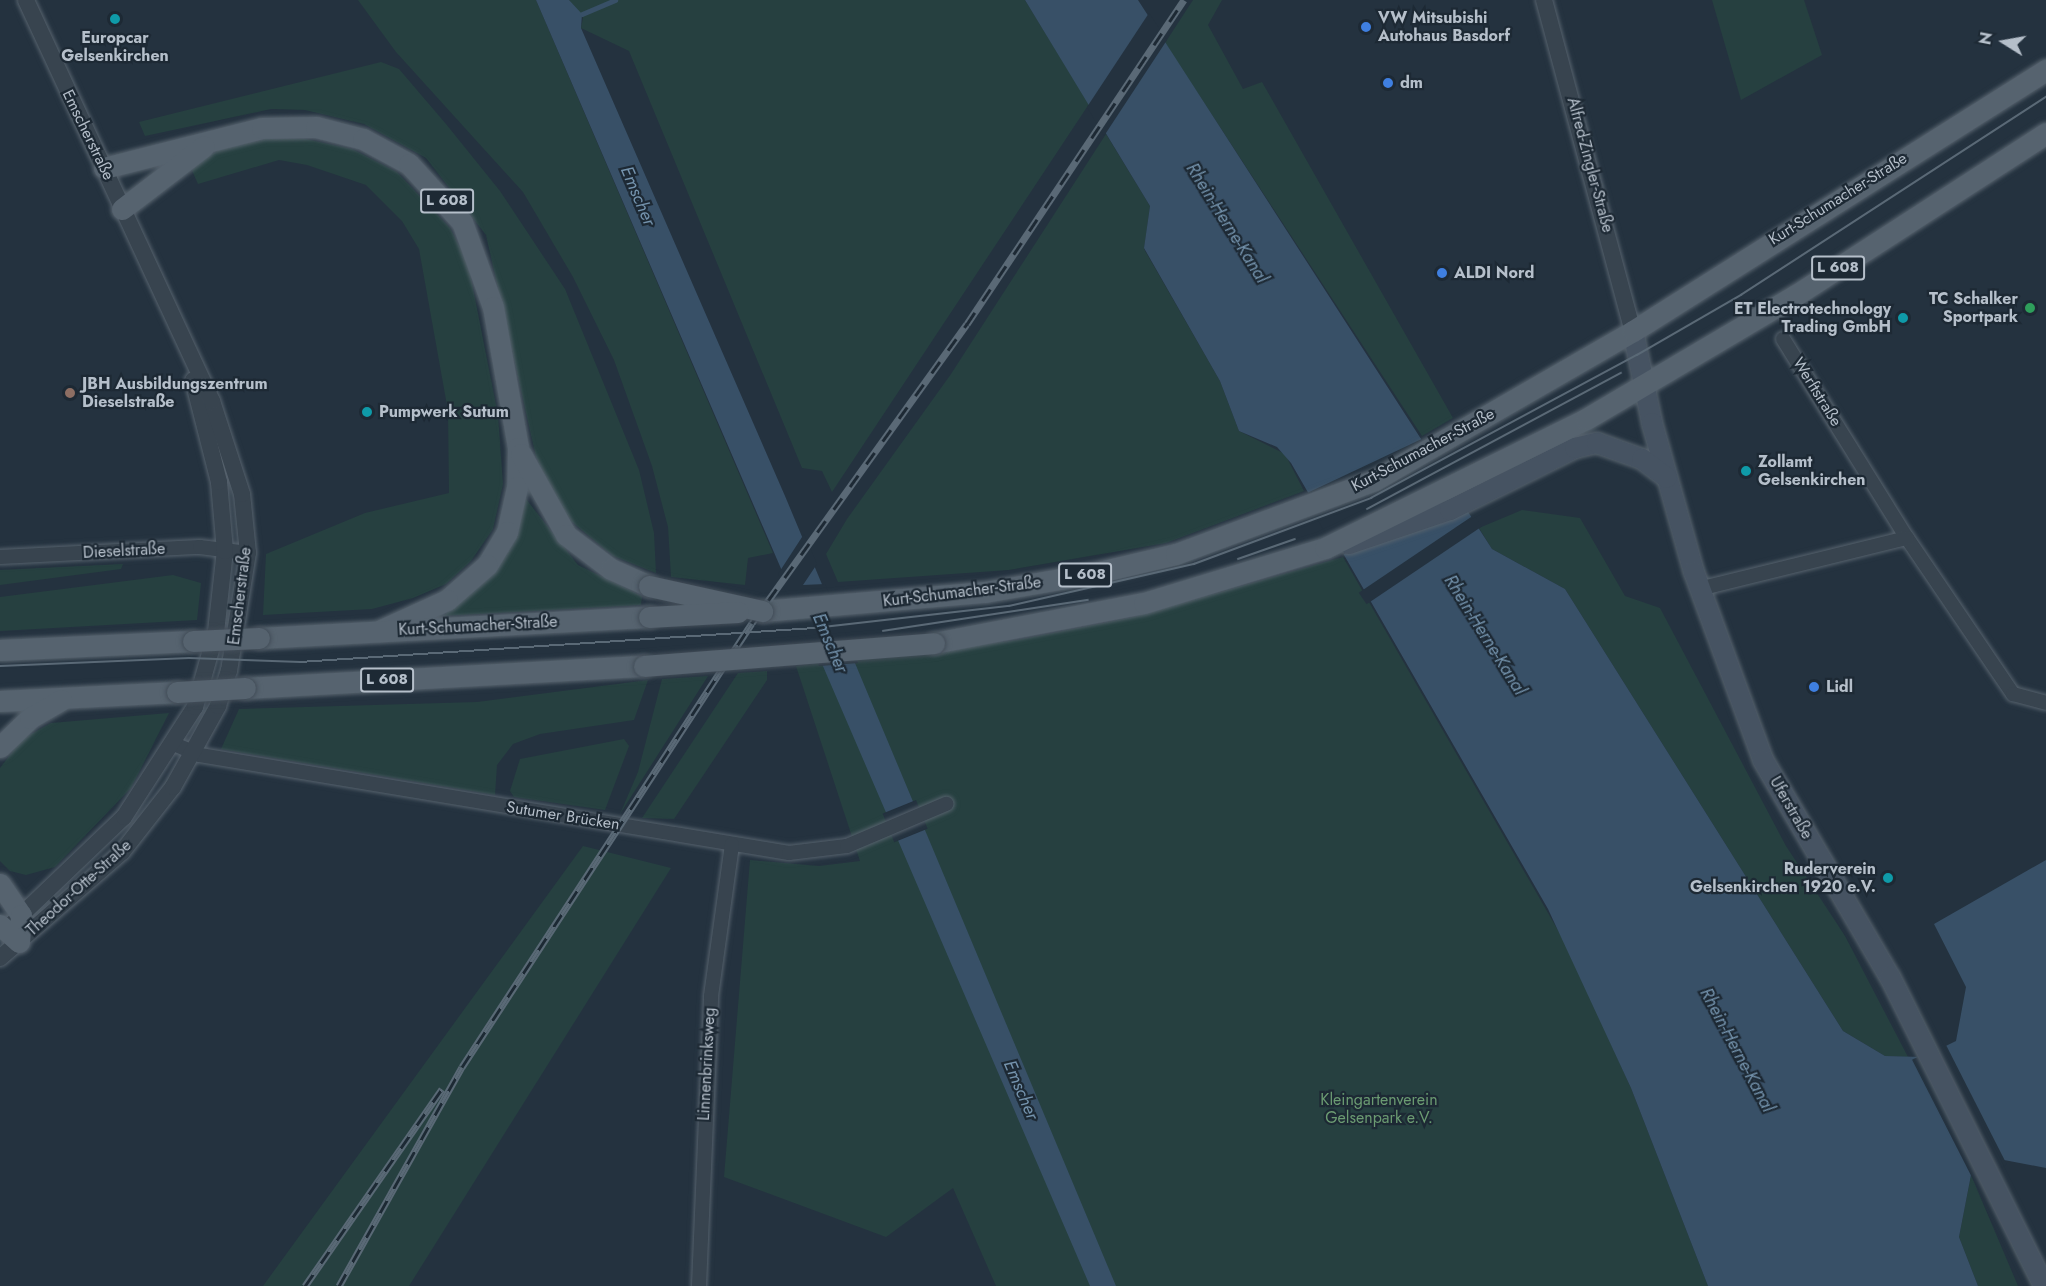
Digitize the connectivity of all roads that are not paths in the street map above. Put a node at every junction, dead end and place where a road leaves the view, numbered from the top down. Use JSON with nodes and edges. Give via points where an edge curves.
{"nodes":[{"id":1,"x":26,"y":0,"type":"edge"},
{"id":2,"x":1544,"y":0,"type":"edge"},
{"id":3,"x":2046,"y":70,"type":"edge"},
{"id":4,"x":2046,"y":133,"type":"edge"},
{"id":5,"x":212,"y":141,"type":"junction"},
{"id":6,"x":104,"y":168,"type":"junction"},
{"id":7,"x":122,"y":209,"type":"junction"},
{"id":8,"x":1633,"y":331,"type":"junction"},
{"id":9,"x":180,"y":336,"type":"junction"},
{"id":10,"x":1783,"y":339,"type":"dead end"},
{"id":11,"x":1642,"y":386,"type":"junction"},
{"id":12,"x":518,"y":448,"type":"junction"},
{"id":13,"x":1667,"y":478,"type":"junction"},
{"id":14,"x":1475,"y":488,"type":"junction"},
{"id":15,"x":1907,"y":538,"type":"junction"},
{"id":16,"x":225,"y":551,"type":"junction"},
{"id":17,"x":248,"y":553,"type":"junction"},
{"id":18,"x":0,"y":557,"type":"edge"},
{"id":19,"x":1700,"y":589,"type":"junction"},
{"id":20,"x":762,"y":611,"type":"junction"},
{"id":21,"x":379,"y":631,"type":"junction"},
{"id":22,"x":0,"y":650,"type":"edge"},
{"id":23,"x":68,"y":697,"type":"junction"},
{"id":24,"x":0,"y":701,"type":"edge"},
{"id":25,"x":2046,"y":703,"type":"edge"},
{"id":26,"x":174,"y":744,"type":"junction"},
{"id":27,"x":0,"y":747,"type":"edge"},
{"id":28,"x":192,"y":753,"type":"junction"},
{"id":29,"x":946,"y":804,"type":"dead end"},
{"id":30,"x":732,"y":844,"type":"junction"},
{"id":31,"x":0,"y":884,"type":"edge"},
{"id":32,"x":21,"y":915,"type":"junction"},
{"id":33,"x":6,"y":933,"type":"edge"},
{"id":34,"x":0,"y":958,"type":"edge"},
{"id":35,"x":699,"y":1286,"type":"edge"},
{"id":36,"x":2044,"y":1286,"type":"edge"}],
"edges":[{"from":1,"to":6,"type":"street","name":"Emscherstraße"},
{"from":2,"to":8,"type":"street","name":"Alfred-Zingler-Straße"},
{"from":3,"to":8,"type":"main road","name":"Kurt-Schumacher-Straße","number":"L 608"},
{"from":4,"to":11,"type":"main road","number":"L 608","via":[[1796,295]]},
{"from":5,"to":6,"type":"main road","number":"L 608"},
{"from":5,"to":7,"type":"main road","number":"L 608"},
{"from":5,"to":12,"type":"main road","number":"L 608","via":[[262,128],[316,127],[386,150],[429,182],[462,222],[484,274]]},
{"from":6,"to":7,"type":"street","name":"Emscherstraße"},
{"from":7,"to":9,"type":"street","name":"Emscherstraße"},
{"from":8,"to":11,"type":"main road","name":"Uferstraße"},
{"from":8,"to":20,"type":"main road","name":"Kurt-Schumacher-Straße","number":"L 608","via":[[1375,480],[1176,554],[1095,573],[917,599]]},
{"from":9,"to":16,"type":"street","name":"Emscherstraße","via":[[219,482]]},
{"from":9,"to":17,"type":"street","name":"Emscherstraße","via":[[238,474]]},
{"from":10,"to":15,"type":"street","name":"Werftstraße"},
{"from":11,"to":13,"type":"main road","name":"Uferstraße"},
{"from":11,"to":14,"type":"main road","number":"L 608"},
{"from":12,"to":20,"type":"main road","number":"L 608","bridge":true,"via":[[566,535],[611,569],[649,586]]},
{"from":12,"to":21,"type":"main road","number":"L 608","via":[[517,487],[507,532],[487,565],[447,600]]},
{"from":13,"to":14,"type":"main road","via":[[1642,459],[1597,443]]},
{"from":13,"to":19,"type":"main road","name":"Uferstraße"},
{"from":14,"to":23,"type":"main road","number":"L 608","bridge":true,"via":[[1325,548],[1143,603],[934,643],[644,666]]},
{"from":15,"to":19,"type":"street"},
{"from":15,"to":25,"type":"street","name":"Werftstraße","via":[[2013,694]]},
{"from":16,"to":17,"type":"street","name":"Dieselstraße"},
{"from":16,"to":18,"type":"street","name":"Dieselstraße","via":[[200,547]]},
{"from":16,"to":26,"type":"street","name":"Emscherstraße","via":[[206,673]]},
{"from":17,"to":28,"type":"street","name":"Emscherstraße","via":[[229,670]]},
{"from":19,"to":36,"type":"main road","name":"Uferstraße","via":[[1763,760],[1923,1039]]},
{"from":20,"to":21,"type":"main road","name":"Kurt-Schumacher-Straße","number":"L 608","bridge":true},
{"from":21,"to":22,"type":"main road","name":"Kurt-Schumacher-Straße","number":"L 608","bridge":true},
{"from":23,"to":24,"type":"main road","number":"L 608"},
{"from":23,"to":27,"type":"main road","number":"L 608","via":[[30,718]]},
{"from":26,"to":28,"type":"street","name":"Sutumer Brücken"},
{"from":26,"to":32,"type":"street","name":"Theodor-Otte-Straße","via":[[124,817]]},
{"from":28,"to":30,"type":"street","name":"Sutumer Brücken"},
{"from":28,"to":33,"type":"street","name":"Theodor-Otte-Straße","via":[[122,852]]},
{"from":29,"to":30,"type":"street","name":"Sutumer Brücken","via":[[868,838],[803,855]]},
{"from":30,"to":35,"type":"street","name":"Linnenbrinksweg","via":[[711,996]]},
{"from":31,"to":32,"type":"main road"},
{"from":32,"to":33,"type":"main road"},
{"from":33,"to":34,"type":"street","name":"Theodor-Otte-Straße"}]}
